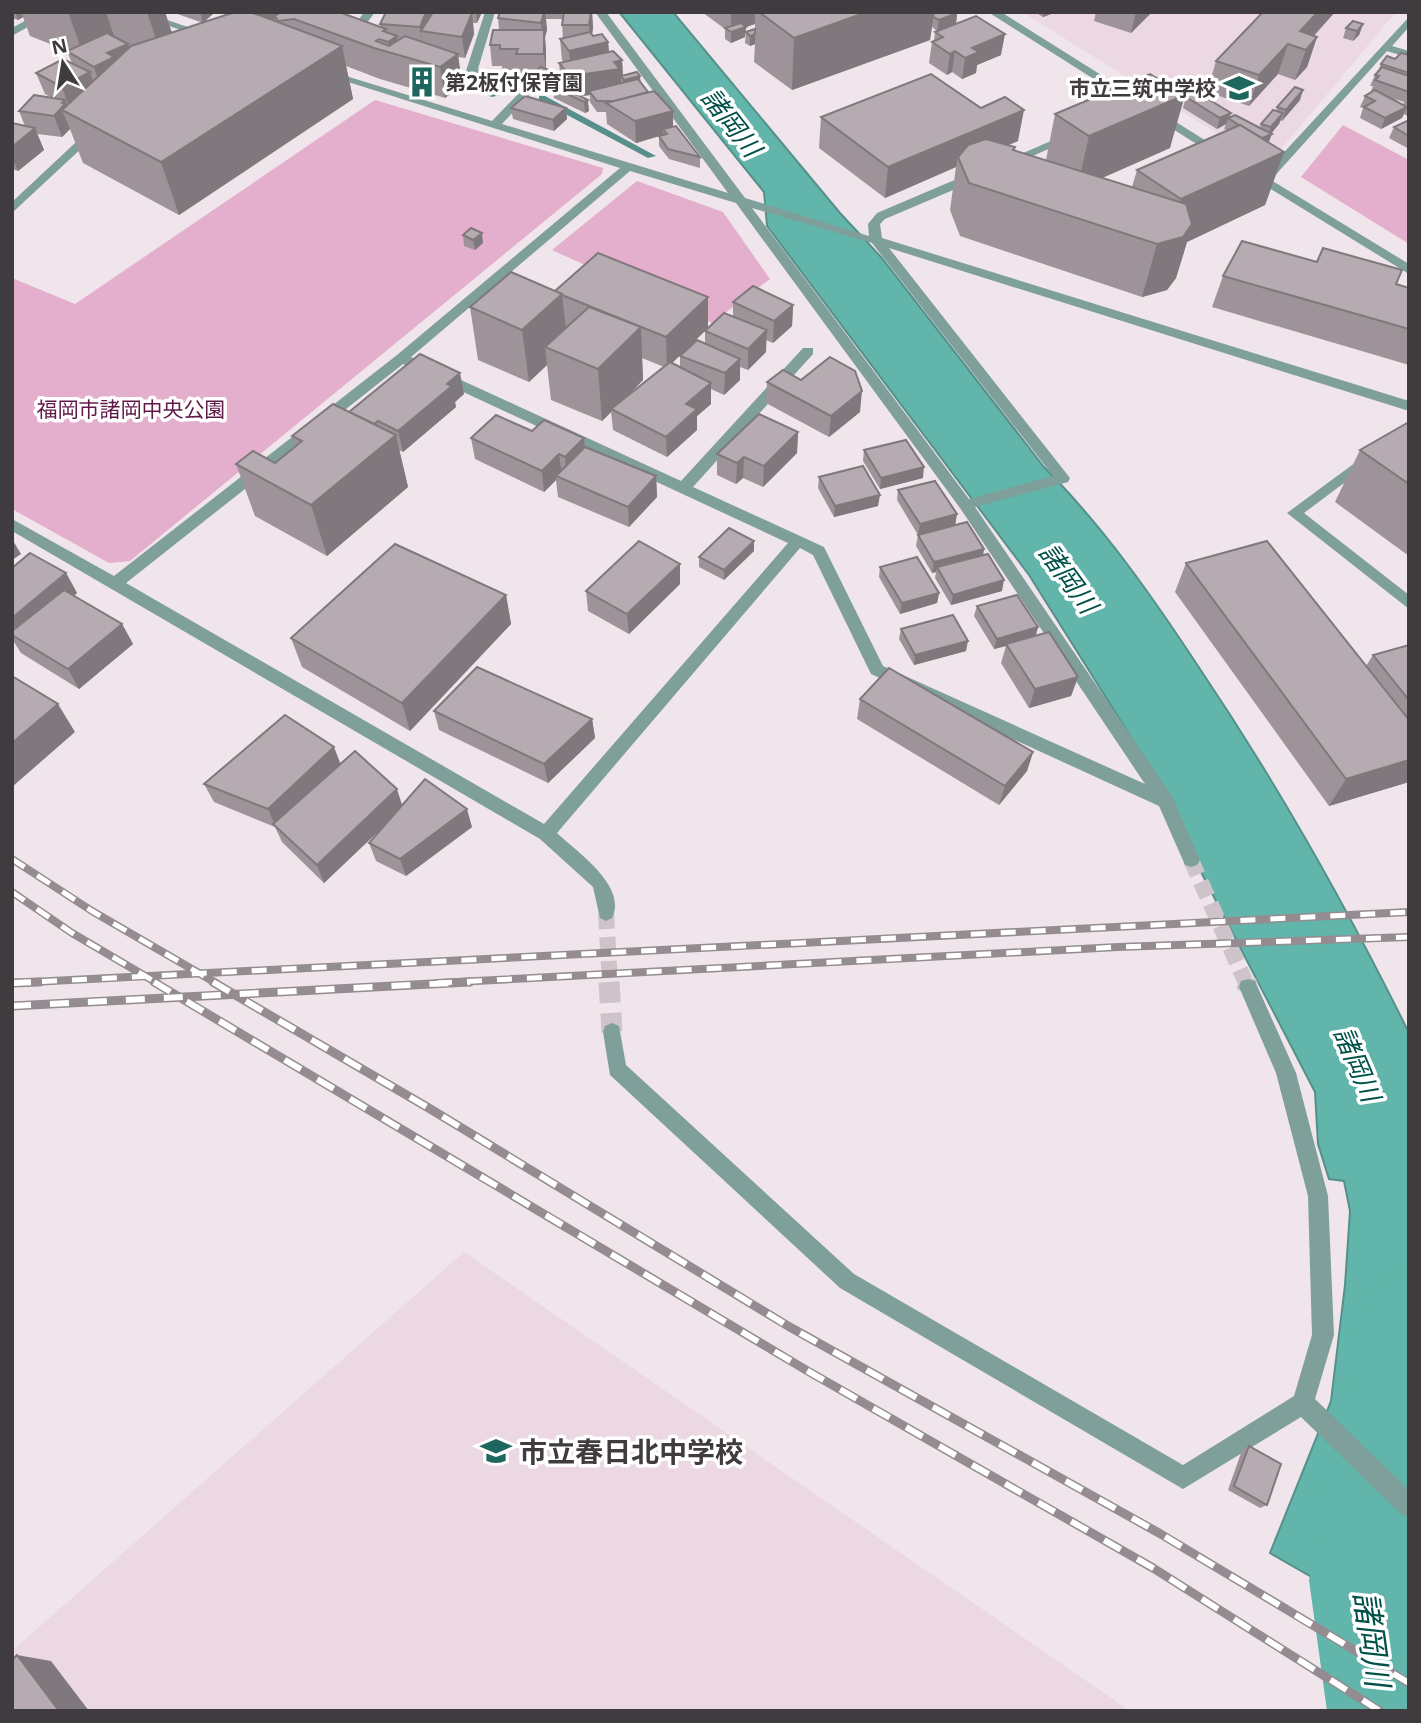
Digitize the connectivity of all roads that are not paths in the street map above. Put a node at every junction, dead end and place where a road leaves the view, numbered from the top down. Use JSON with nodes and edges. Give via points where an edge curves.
{"nodes":[{"id":1,"x":49,"y":12,"type":"edge"},
{"id":2,"x":132,"y":12,"type":"edge"},
{"id":3,"x":370,"y":12,"type":"edge"},
{"id":4,"x":490,"y":12,"type":"edge"},
{"id":5,"x":600,"y":12,"type":"edge"},
{"id":6,"x":993,"y":12,"type":"edge"},
{"id":7,"x":1409,"y":20,"type":"edge"},
{"id":8,"x":334,"y":21,"type":"edge"},
{"id":9,"x":12,"y":33,"type":"edge"},
{"id":10,"x":212,"y":34,"type":"edge"},
{"id":11,"x":1385,"y":47,"type":"junction"},
{"id":12,"x":1409,"y":55,"type":"edge"},
{"id":13,"x":315,"y":70,"type":"edge"},
{"id":14,"x":1143,"y":105,"type":"junction"},
{"id":15,"x":1130,"y":110,"type":"edge"},
{"id":16,"x":102,"y":124,"type":"edge"},
{"id":17,"x":494,"y":125,"type":"junction"},
{"id":18,"x":1080,"y":131,"type":"edge"},
{"id":19,"x":630,"y":165,"type":"junction"},
{"id":20,"x":1264,"y":181,"type":"junction"},
{"id":21,"x":750,"y":206,"type":"junction"},
{"id":22,"x":12,"y":209,"type":"edge"},
{"id":23,"x":870,"y":239,"type":"junction"},
{"id":24,"x":1409,"y":270,"type":"edge"},
{"id":25,"x":808,"y":351,"type":"dead end"},
{"id":26,"x":402,"y":358,"type":"junction"},
{"id":27,"x":1409,"y":406,"type":"edge"},
{"id":28,"x":1377,"y":451,"type":"edge"},
{"id":29,"x":683,"y":488,"type":"junction"},
{"id":30,"x":968,"y":504,"type":"dead end"},
{"id":31,"x":12,"y":523,"type":"edge"},
{"id":32,"x":798,"y":541,"type":"junction"},
{"id":33,"x":115,"y":584,"type":"junction"},
{"id":34,"x":1409,"y":603,"type":"edge"},
{"id":35,"x":1166,"y":801,"type":"junction"},
{"id":36,"x":546,"y":834,"type":"junction"},
{"id":37,"x":1191,"y":860,"type":"tunnel mouth"},
{"id":38,"x":606,"y":913,"type":"tunnel mouth"},
{"id":39,"x":1248,"y":987,"type":"tunnel mouth"},
{"id":40,"x":612,"y":1032,"type":"tunnel mouth"},
{"id":41,"x":1303,"y":1403,"type":"junction"},
{"id":42,"x":1409,"y":1506,"type":"edge"}],
"edges":[{"from":1,"to":9,"type":"street"},
{"from":2,"to":10,"type":"street"},
{"from":3,"to":8,"type":"street","via":[[357,29]]},
{"from":4,"to":17,"type":"street","via":[[472,71],[527,91]]},
{"from":5,"to":21,"type":"street"},
{"from":6,"to":14,"type":"street"},
{"from":7,"to":11,"type":"street"},
{"from":11,"to":12,"type":"street"},
{"from":11,"to":20,"type":"street"},
{"from":13,"to":17,"type":"street"},
{"from":14,"to":15,"type":"street"},
{"from":14,"to":20,"type":"street"},
{"from":16,"to":22,"type":"street"},
{"from":17,"to":19,"type":"street"},
{"from":18,"to":23,"type":"street","via":[[881,216]]},
{"from":19,"to":21,"type":"street"},
{"from":19,"to":26,"type":"street"},
{"from":20,"to":24,"type":"street"},
{"from":21,"to":23,"type":"street"},
{"from":21,"to":35,"type":"street","via":[[965,504]]},
{"from":23,"to":27,"type":"street"},
{"from":23,"to":30,"type":"street","via":[[1063,478]]},
{"from":25,"to":29,"type":"street"},
{"from":26,"to":29,"type":"street"},
{"from":26,"to":33,"type":"street"},
{"from":28,"to":34,"type":"street","via":[[1294,513]]},
{"from":29,"to":32,"type":"street"},
{"from":31,"to":33,"type":"street"},
{"from":32,"to":35,"type":"street","via":[[819,551],[877,670]]},
{"from":32,"to":36,"type":"street"},
{"from":33,"to":36,"type":"street"},
{"from":35,"to":37,"type":"street"},
{"from":36,"to":38,"type":"street","via":[[601,884]]},
{"from":39,"to":41,"type":"street","via":[[1286,1073],[1318,1196],[1323,1335]]},
{"from":40,"to":41,"type":"street","via":[[617,1069],[847,1281],[1183,1478]]},
{"from":41,"to":42,"type":"street"}]}
